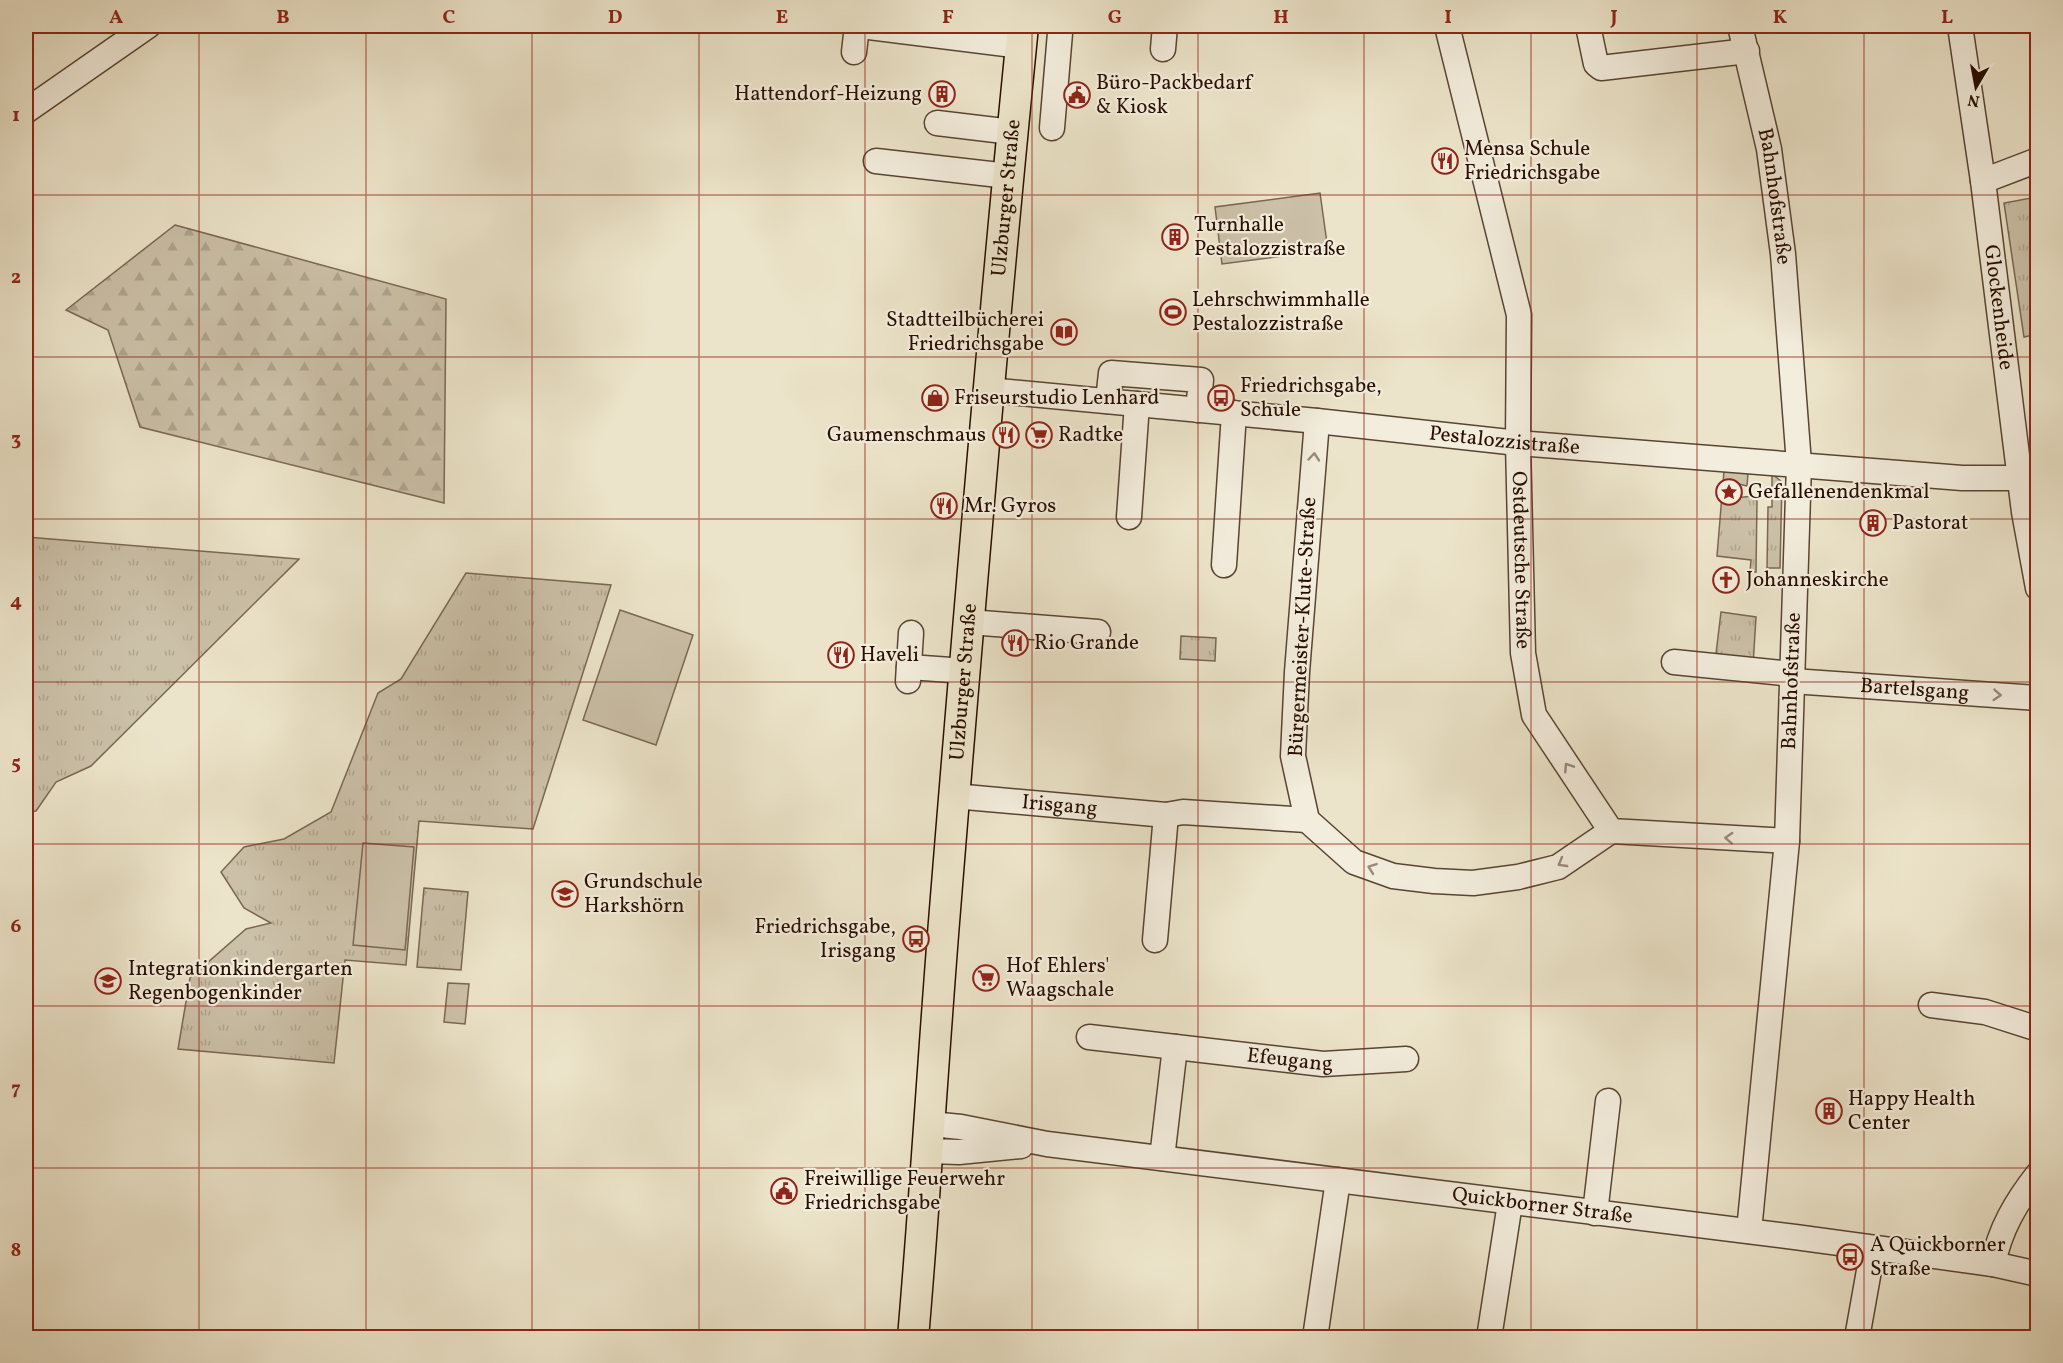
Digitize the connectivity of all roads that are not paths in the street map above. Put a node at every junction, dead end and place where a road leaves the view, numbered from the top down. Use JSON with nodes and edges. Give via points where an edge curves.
{"nodes":[{"id":1,"x":148,"y":26,"type":"edge"},
{"id":2,"x":857,"y":26,"type":"edge"},
{"id":3,"x":861,"y":26,"type":"edge"},
{"id":4,"x":1165,"y":26,"type":"edge"},
{"id":5,"x":1447,"y":26,"type":"edge"},
{"id":6,"x":1588,"y":26,"type":"edge"},
{"id":7,"x":1740,"y":26,"type":"edge"},
{"id":8,"x":1960,"y":26,"type":"edge"},
{"id":9,"x":1060,"y":33,"type":"dead end"},
{"id":10,"x":1022,"y":36,"type":"edge"},
{"id":11,"x":1163,"y":49,"type":"dead end"},
{"id":12,"x":1747,"y":51,"type":"junction"},
{"id":13,"x":854,"y":52,"type":"dead end"},
{"id":14,"x":1015,"y":101,"type":"junction"},
{"id":15,"x":26,"y":111,"type":"edge"},
{"id":16,"x":937,"y":123,"type":"dead end"},
{"id":17,"x":1012,"y":132,"type":"junction"},
{"id":18,"x":2037,"y":160,"type":"edge"},
{"id":19,"x":876,"y":161,"type":"dead end"},
{"id":20,"x":1008,"y":176,"type":"junction"},
{"id":21,"x":1983,"y":181,"type":"junction"},
{"id":22,"x":988,"y":390,"type":"junction"},
{"id":23,"x":1108,"y":401,"type":"junction"},
{"id":24,"x":1137,"y":404,"type":"junction"},
{"id":25,"x":1198,"y":410,"type":"junction"},
{"id":26,"x":1234,"y":413,"type":"junction"},
{"id":27,"x":1317,"y":421,"type":"junction"},
{"id":28,"x":1518,"y":443,"type":"junction"},
{"id":29,"x":1799,"y":464,"type":"junction"},
{"id":30,"x":2021,"y":478,"type":"junction"},
{"id":31,"x":1129,"y":517,"type":"dead end"},
{"id":32,"x":1224,"y":565,"type":"dead end"},
{"id":33,"x":2037,"y":588,"type":"edge"},
{"id":34,"x":969,"y":622,"type":"junction"},
{"id":35,"x":1098,"y":632,"type":"dead end"},
{"id":36,"x":911,"y":633,"type":"dead end"},
{"id":37,"x":1674,"y":662,"type":"dead end"},
{"id":38,"x":965,"y":671,"type":"junction"},
{"id":39,"x":1792,"y":677,"type":"junction"},
{"id":40,"x":2037,"y":698,"type":"edge"},
{"id":41,"x":954,"y":796,"type":"junction"},
{"id":42,"x":1166,"y":815,"type":"junction"},
{"id":43,"x":1307,"y":820,"type":"junction"},
{"id":44,"x":1611,"y":831,"type":"junction"},
{"id":45,"x":1787,"y":841,"type":"junction"},
{"id":46,"x":1155,"y":940,"type":"dead end"},
{"id":47,"x":1931,"y":1005,"type":"dead end"},
{"id":48,"x":2037,"y":1029,"type":"edge"},
{"id":49,"x":1089,"y":1037,"type":"dead end"},
{"id":50,"x":1175,"y":1047,"type":"junction"},
{"id":51,"x":1406,"y":1059,"type":"dead end"},
{"id":52,"x":1608,"y":1101,"type":"dead end"},
{"id":53,"x":929,"y":1137,"type":"junction"},
{"id":54,"x":1162,"y":1158,"type":"junction"},
{"id":55,"x":2037,"y":1174,"type":"edge"},
{"id":56,"x":1338,"y":1180,"type":"junction"},
{"id":57,"x":1510,"y":1203,"type":"junction"},
{"id":58,"x":1595,"y":1213,"type":"junction"},
{"id":59,"x":1749,"y":1231,"type":"junction"},
{"id":60,"x":1873,"y":1248,"type":"junction"},
{"id":61,"x":1992,"y":1264,"type":"junction"},
{"id":62,"x":2037,"y":1274,"type":"edge"},
{"id":63,"x":913,"y":1338,"type":"edge"},
{"id":64,"x":1315,"y":1338,"type":"edge"},
{"id":65,"x":1489,"y":1338,"type":"edge"},
{"id":66,"x":1857,"y":1338,"type":"edge"}],
"edges":[{"from":1,"to":15,"type":"street"},
{"from":2,"to":13,"type":"street"},
{"from":3,"to":10,"type":"street"},
{"from":4,"to":11,"type":"street"},
{"from":5,"to":28,"type":"street","name":"Ostdeutsche Straße","via":[[1520,315]]},
{"from":6,"to":12,"type":"street","via":[[1596,64],[1601,68]]},
{"from":7,"to":12,"type":"street","name":"Bahnhofstraße"},
{"from":8,"to":21,"type":"street","name":"Glockenheide"},
{"from":9,"to":14,"type":"street","via":[[1052,117]]},
{"from":10,"to":14,"type":"main road","name":"Ulzburger Straße"},
{"from":12,"to":29,"type":"street","name":"Bahnhofstraße","via":[[1768,149],[1783,254]]},
{"from":14,"to":17,"type":"main road","name":"Ulzburger Straße"},
{"from":16,"to":17,"type":"street"},
{"from":17,"to":20,"type":"main road","name":"Ulzburger Straße"},
{"from":18,"to":21,"type":"street"},
{"from":19,"to":20,"type":"street"},
{"from":20,"to":22,"type":"main road","name":"Ulzburger Straße"},
{"from":21,"to":30,"type":"street","name":"Glockenheide"},
{"from":22,"to":23,"type":"street","name":"Pestalozzistraße"},
{"from":22,"to":34,"type":"main road","name":"Ulzburger Straße"},
{"from":23,"to":24,"type":"street","name":"Pestalozzistraße"},
{"from":23,"to":25,"type":"street","via":[[1111,373],[1201,380]]},
{"from":24,"to":25,"type":"street","name":"Pestalozzistraße"},
{"from":24,"to":31,"type":"street"},
{"from":25,"to":26,"type":"street","name":"Pestalozzistraße"},
{"from":26,"to":27,"type":"street","name":"Pestalozzistraße"},
{"from":26,"to":32,"type":"street"},
{"from":27,"to":28,"type":"street","name":"Pestalozzistraße"},
{"from":43,"to":27,"type":"street","name":"Bürgermeister-Klute-Straße","one_way":true,"via":[[1293,756]]},
{"from":28,"to":29,"type":"street","name":"Pestalozzistraße"},
{"from":44,"to":28,"type":"street","name":"Ostdeutsche Straße","one_way":true,"via":[[1534,715],[1523,653]]},
{"from":29,"to":30,"type":"street","name":"Pestalozzistraße","via":[[1962,478]]},
{"from":29,"to":39,"type":"street","name":"Bahnhofstraße"},
{"from":30,"to":33,"type":"street","name":"Glockenheide"},
{"from":34,"to":35,"type":"street"},
{"from":34,"to":38,"type":"main road","name":"Ulzburger Straße"},
{"from":36,"to":38,"type":"street","via":[[908,675]]},
{"from":37,"to":39,"type":"street","name":"Bartelsgang"},
{"from":38,"to":41,"type":"main road","name":"Ulzburger Straße"},
{"from":39,"to":40,"type":"street","name":"Bartelsgang","one_way":true},
{"from":39,"to":45,"type":"street","name":"Bahnhofstraße"},
{"from":41,"to":42,"type":"street","name":"Irisgang"},
{"from":41,"to":53,"type":"main road","name":"Ulzburger Straße"},
{"from":42,"to":43,"type":"street","name":"Irisgang","via":[[1183,812]]},
{"from":42,"to":46,"type":"street"},
{"from":44,"to":43,"type":"street","one_way":true,"via":[[1558,867],[1473,883],[1393,876],[1354,862]]},
{"from":45,"to":44,"type":"street","one_way":true},
{"from":45,"to":59,"type":"street","name":"Bahnhofstraße"},
{"from":47,"to":48,"type":"street","via":[[1985,1012]]},
{"from":49,"to":50,"type":"street","name":"Efeugang"},
{"from":50,"to":51,"type":"street","name":"Efeugang","via":[[1323,1064]]},
{"from":50,"to":54,"type":"street"},
{"from":52,"to":58,"type":"street"},
{"from":53,"to":54,"type":"street","name":"Quickborner Straße","via":[[961,1127],[1047,1144]]},
{"from":53,"to":63,"type":"main road","name":"Ulzburger Straße"},
{"from":54,"to":56,"type":"street","name":"Quickborner Straße"},
{"from":55,"to":61,"type":"street","via":[[2006,1222]]},
{"from":56,"to":57,"type":"street","name":"Quickborner Straße"},
{"from":56,"to":64,"type":"street"},
{"from":57,"to":58,"type":"street","name":"Quickborner Straße"},
{"from":57,"to":65,"type":"street"},
{"from":58,"to":59,"type":"street","name":"Quickborner Straße"},
{"from":59,"to":60,"type":"street","name":"Quickborner Straße"},
{"from":60,"to":61,"type":"street","name":"Quickborner Straße"},
{"from":60,"to":66,"type":"street"},
{"from":61,"to":62,"type":"street","name":"Quickborner Straße"}]}
